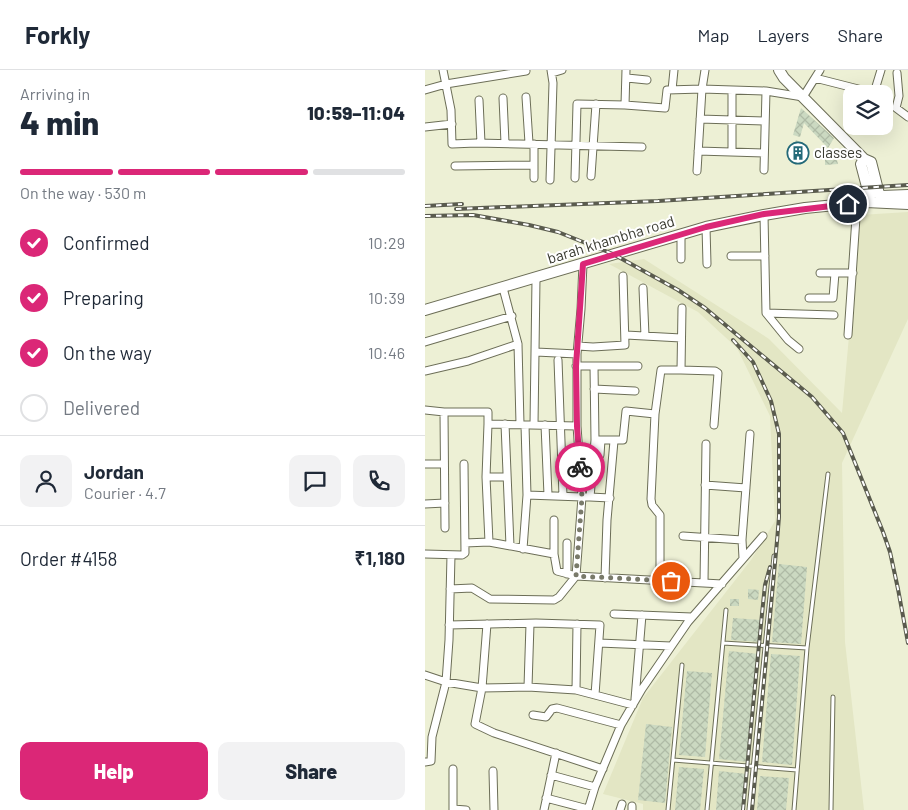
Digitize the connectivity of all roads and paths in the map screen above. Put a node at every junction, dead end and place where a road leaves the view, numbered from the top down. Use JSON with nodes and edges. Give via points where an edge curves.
{"nodes":[{"id":1,"x":443,"y":70,"type":"edge"},
{"id":2,"x":562,"y":70,"type":"edge"},
{"id":3,"x":626,"y":70,"type":"edge"},
{"id":4,"x":674,"y":70,"type":"edge"},
{"id":5,"x":705,"y":70,"type":"edge"},
{"id":6,"x":779,"y":70,"type":"edge"},
{"id":7,"x":820,"y":70,"type":"edge"},
{"id":8,"x":881,"y":70,"type":"edge"},
{"id":9,"x":526,"y":71,"type":"edge"},
{"id":10,"x":551,"y":71,"type":"edge"},
{"id":11,"x":897,"y":73,"type":"dead end"},
{"id":12,"x":627,"y":78,"type":"junction"},
{"id":13,"x":815,"y":78,"type":"junction"},
{"id":14,"x":647,"y":80,"type":"dead end"},
{"id":15,"x":445,"y":84,"type":"junction"},
{"id":16,"x":702,"y":89,"type":"junction"},
{"id":17,"x":425,"y":90,"type":"edge"},
{"id":18,"x":672,"y":90,"type":"junction"},
{"id":19,"x":732,"y":90,"type":"junction"},
{"id":20,"x":766,"y":91,"type":"junction"},
{"id":21,"x":526,"y":97,"type":"dead end"},
{"id":22,"x":803,"y":97,"type":"junction"},
{"id":23,"x":503,"y":98,"type":"dead end"},
{"id":24,"x":479,"y":100,"type":"dead end"},
{"id":25,"x":596,"y":104,"type":"junction"},
{"id":26,"x":625,"y":105,"type":"junction"},
{"id":27,"x":908,"y":117,"type":"edge"},
{"id":28,"x":700,"y":119,"type":"junction"},
{"id":29,"x":733,"y":120,"type":"junction"},
{"id":30,"x":765,"y":121,"type":"junction"},
{"id":31,"x":452,"y":124,"type":"junction"},
{"id":32,"x":425,"y":127,"type":"edge"},
{"id":33,"x":481,"y":143,"type":"junction"},
{"id":34,"x":505,"y":143,"type":"junction"},
{"id":35,"x":531,"y":144,"type":"junction"},
{"id":36,"x":552,"y":144,"type":"junction"},
{"id":37,"x":577,"y":145,"type":"junction"},
{"id":38,"x":593,"y":146,"type":"junction"},
{"id":39,"x":642,"y":147,"type":"dead end"},
{"id":40,"x":698,"y":150,"type":"junction"},
{"id":41,"x":732,"y":152,"type":"junction"},
{"id":42,"x":764,"y":153,"type":"junction"},
{"id":43,"x":864,"y":159,"type":"junction"},
{"id":44,"x":534,"y":165,"type":"junction"},
{"id":45,"x":455,"y":166,"type":"dead end"},
{"id":46,"x":764,"y":170,"type":"dead end"},
{"id":47,"x":697,"y":171,"type":"dead end"},
{"id":48,"x":591,"y":176,"type":"dead end"},
{"id":49,"x":534,"y":178,"type":"dead end"},
{"id":50,"x":575,"y":178,"type":"dead end"},
{"id":51,"x":550,"y":180,"type":"dead end"},
{"id":52,"x":908,"y":195,"type":"edge"},
{"id":53,"x":871,"y":202,"type":"junction"},
{"id":54,"x":857,"y":204,"type":"junction"},
{"id":55,"x":908,"y":204,"type":"edge"},
{"id":56,"x":764,"y":214,"type":"junction"},
{"id":57,"x":706,"y":227,"type":"junction"},
{"id":58,"x":681,"y":234,"type":"junction"},
{"id":59,"x":731,"y":256,"type":"dead end"},
{"id":60,"x":765,"y":256,"type":"junction"},
{"id":61,"x":681,"y":259,"type":"dead end"},
{"id":62,"x":583,"y":264,"type":"junction"},
{"id":63,"x":707,"y":264,"type":"dead end"},
{"id":64,"x":820,"y":273,"type":"dead end"},
{"id":65,"x":835,"y":273,"type":"junction"},
{"id":66,"x":853,"y":273,"type":"junction"},
{"id":67,"x":623,"y":276,"type":"dead end"},
{"id":68,"x":536,"y":279,"type":"junction"},
{"id":69,"x":503,"y":288,"type":"junction"},
{"id":70,"x":643,"y":288,"type":"dead end"},
{"id":71,"x":809,"y":298,"type":"dead end"},
{"id":72,"x":682,"y":308,"type":"dead end"},
{"id":73,"x":425,"y":310,"type":"edge"},
{"id":74,"x":766,"y":313,"type":"junction"},
{"id":75,"x":834,"y":315,"type":"dead end"},
{"id":76,"x":512,"y":316,"type":"junction"},
{"id":77,"x":626,"y":335,"type":"junction"},
{"id":78,"x":848,"y":335,"type":"dead end"},
{"id":79,"x":645,"y":336,"type":"junction"},
{"id":80,"x":681,"y":338,"type":"junction"},
{"id":81,"x":425,"y":342,"type":"edge"},
{"id":82,"x":518,"y":344,"type":"junction"},
{"id":83,"x":799,"y":349,"type":"dead end"},
{"id":84,"x":577,"y":350,"type":"junction"},
{"id":85,"x":536,"y":352,"type":"junction"},
{"id":86,"x":558,"y":360,"type":"dead end"},
{"id":87,"x":576,"y":366,"type":"junction"},
{"id":88,"x":594,"y":366,"type":"junction"},
{"id":89,"x":638,"y":366,"type":"dead end"},
{"id":90,"x":681,"y":370,"type":"junction"},
{"id":91,"x":425,"y":371,"type":"edge"},
{"id":92,"x":594,"y":389,"type":"junction"},
{"id":93,"x":635,"y":391,"type":"dead end"},
{"id":94,"x":425,"y":410,"type":"edge"},
{"id":95,"x":444,"y":412,"type":"junction"},
{"id":96,"x":655,"y":414,"type":"junction"},
{"id":97,"x":488,"y":424,"type":"junction"},
{"id":98,"x":505,"y":424,"type":"junction"},
{"id":99,"x":522,"y":424,"type":"junction"},
{"id":100,"x":534,"y":425,"type":"junction"},
{"id":101,"x":545,"y":425,"type":"junction"},
{"id":102,"x":714,"y":425,"type":"dead end"},
{"id":103,"x":559,"y":426,"type":"junction"},
{"id":104,"x":577,"y":426,"type":"junction"},
{"id":105,"x":750,"y":434,"type":"dead end"},
{"id":106,"x":598,"y":440,"type":"junction"},
{"id":107,"x":614,"y":441,"type":"junction"},
{"id":108,"x":706,"y":444,"type":"dead end"},
{"id":109,"x":599,"y":455,"type":"dead end"},
{"id":110,"x":425,"y":464,"type":"edge"},
{"id":111,"x":443,"y":464,"type":"junction"},
{"id":112,"x":464,"y":464,"type":"dead end"},
{"id":113,"x":828,"y":474,"type":"dead end"},
{"id":114,"x":487,"y":477,"type":"junction"},
{"id":115,"x":507,"y":477,"type":"junction"},
{"id":116,"x":705,"y":485,"type":"junction"},
{"id":117,"x":746,"y":488,"type":"junction"},
{"id":118,"x":527,"y":495,"type":"junction"},
{"id":119,"x":547,"y":495,"type":"junction"},
{"id":120,"x":563,"y":496,"type":"junction"},
{"id":121,"x":582,"y":497,"type":"junction"},
{"id":122,"x":590,"y":497,"type":"junction"},
{"id":123,"x":610,"y":498,"type":"junction"},
{"id":124,"x":445,"y":503,"type":"junction"},
{"id":125,"x":425,"y":504,"type":"edge"},
{"id":126,"x":554,"y":520,"type":"dead end"},
{"id":127,"x":445,"y":528,"type":"dead end"},
{"id":128,"x":683,"y":536,"type":"dead end"},
{"id":129,"x":763,"y":536,"type":"dead end"},
{"id":130,"x":705,"y":538,"type":"junction"},
{"id":131,"x":742,"y":540,"type":"junction"},
{"id":132,"x":489,"y":542,"type":"junction"},
{"id":133,"x":465,"y":543,"type":"junction"},
{"id":134,"x":567,"y":543,"type":"dead end"},
{"id":135,"x":510,"y":546,"type":"junction"},
{"id":136,"x":523,"y":549,"type":"junction"},
{"id":137,"x":425,"y":554,"type":"edge"},
{"id":138,"x":554,"y":554,"type":"junction"},
{"id":139,"x":451,"y":555,"type":"junction"},
{"id":140,"x":775,"y":556,"type":"dead end"},
{"id":141,"x":743,"y":558,"type":"junction"},
{"id":142,"x":567,"y":574,"type":"junction"},
{"id":143,"x":576,"y":576,"type":"junction"},
{"id":144,"x":605,"y":578,"type":"junction"},
{"id":145,"x":660,"y":580,"type":"junction"},
{"id":146,"x":704,"y":583,"type":"junction"},
{"id":147,"x":721,"y":584,"type":"junction"},
{"id":148,"x":450,"y":589,"type":"junction"},
{"id":149,"x":726,"y":610,"type":"dead end"},
{"id":150,"x":614,"y":614,"type":"dead end"},
{"id":151,"x":642,"y":615,"type":"junction"},
{"id":152,"x":692,"y":617,"type":"junction"},
{"id":153,"x":487,"y":624,"type":"junction"},
{"id":154,"x":529,"y":624,"type":"junction"},
{"id":155,"x":577,"y":624,"type":"junction"},
{"id":156,"x":449,"y":625,"type":"junction"},
{"id":157,"x":599,"y":643,"type":"junction"},
{"id":158,"x":723,"y":643,"type":"junction"},
{"id":159,"x":639,"y":645,"type":"junction"},
{"id":160,"x":766,"y":645,"type":"junction"},
{"id":161,"x":671,"y":646,"type":"junction"},
{"id":162,"x":807,"y":648,"type":"junction"},
{"id":163,"x":682,"y":665,"type":"dead end"},
{"id":164,"x":425,"y":675,"type":"edge"},
{"id":165,"x":446,"y":682,"type":"junction"},
{"id":166,"x":528,"y":687,"type":"junction"},
{"id":167,"x":482,"y":688,"type":"junction"},
{"id":168,"x":576,"y":690,"type":"junction"},
{"id":169,"x":595,"y":695,"type":"junction"},
{"id":170,"x":833,"y":697,"type":"dead end"},
{"id":171,"x":634,"y":703,"type":"junction"},
{"id":172,"x":533,"y":715,"type":"dead end"},
{"id":173,"x":621,"y":725,"type":"junction"},
{"id":174,"x":428,"y":736,"type":"edge"},
{"id":175,"x":557,"y":754,"type":"junction"},
{"id":176,"x":673,"y":760,"type":"junction"},
{"id":177,"x":425,"y":762,"type":"edge"},
{"id":178,"x":711,"y":763,"type":"junction"},
{"id":179,"x":754,"y":766,"type":"junction"},
{"id":180,"x":453,"y":769,"type":"dead end"},
{"id":181,"x":603,"y":769,"type":"junction"},
{"id":182,"x":797,"y":770,"type":"junction"},
{"id":183,"x":493,"y":771,"type":"dead end"},
{"id":184,"x":551,"y":775,"type":"junction"},
{"id":185,"x":595,"y":787,"type":"junction"},
{"id":186,"x":546,"y":798,"type":"junction"},
{"id":187,"x":453,"y":809,"type":"edge"},
{"id":188,"x":588,"y":809,"type":"edge"},
{"id":189,"x":466,"y":810,"type":"edge"},
{"id":190,"x":493,"y":810,"type":"edge"},
{"id":191,"x":544,"y":810,"type":"edge"},
{"id":192,"x":668,"y":810,"type":"edge"},
{"id":193,"x":707,"y":810,"type":"edge"},
{"id":194,"x":749,"y":810,"type":"edge"},
{"id":195,"x":794,"y":810,"type":"edge"},
{"id":196,"x":831,"y":810,"type":"edge"}],
"edges":[{"from":1,"to":15,"type":"street"},
{"from":2,"to":10,"type":"street"},
{"from":3,"to":12,"type":"street"},
{"from":4,"to":18,"type":"street"},
{"from":5,"to":16,"type":"street"},
{"from":6,"to":22,"type":"street"},
{"from":7,"to":13,"type":"street"},
{"from":8,"to":13,"type":"street","via":[[874,93]]},
{"from":9,"to":15,"type":"street"},
{"from":10,"to":36,"type":"street"},
{"from":11,"to":27,"type":"street","via":[[899,96],[896,108]]},
{"from":12,"to":14,"type":"street"},
{"from":12,"to":26,"type":"street"},
{"from":13,"to":22,"type":"street"},
{"from":15,"to":17,"type":"street"},
{"from":15,"to":31,"type":"street"},
{"from":16,"to":18,"type":"street"},
{"from":16,"to":19,"type":"street"},
{"from":16,"to":28,"type":"street"},
{"from":18,"to":26,"type":"street","via":[[667,90],[665,108]]},
{"from":19,"to":20,"type":"street"},
{"from":19,"to":29,"type":"street"},
{"from":20,"to":22,"type":"street"},
{"from":20,"to":30,"type":"street"},
{"from":21,"to":35,"type":"street"},
{"from":22,"to":43,"type":"street"},
{"from":23,"to":34,"type":"street"},
{"from":24,"to":33,"type":"street"},
{"from":25,"to":26,"type":"street"},
{"from":25,"to":37,"type":"street","via":[[577,104]]},
{"from":25,"to":38,"type":"street"},
{"from":28,"to":29,"type":"street"},
{"from":28,"to":40,"type":"street"},
{"from":29,"to":30,"type":"street"},
{"from":29,"to":41,"type":"street"},
{"from":30,"to":42,"type":"street"},
{"from":31,"to":32,"type":"street"},
{"from":31,"to":33,"type":"street","via":[[453,144]]},
{"from":33,"to":34,"type":"street"},
{"from":34,"to":35,"type":"street"},
{"from":35,"to":36,"type":"street"},
{"from":35,"to":44,"type":"street"},
{"from":36,"to":37,"type":"street"},
{"from":36,"to":51,"type":"street"},
{"from":37,"to":38,"type":"street"},
{"from":37,"to":50,"type":"street"},
{"from":38,"to":39,"type":"street"},
{"from":38,"to":48,"type":"street"},
{"from":40,"to":41,"type":"street"},
{"from":40,"to":47,"type":"street"},
{"from":41,"to":42,"type":"street"},
{"from":42,"to":46,"type":"street"},
{"from":43,"to":52,"type":"street","via":[[871,162],[879,194]]},
{"from":43,"to":53,"type":"street","via":[[861,164]]},
{"from":44,"to":45,"type":"street"},
{"from":44,"to":49,"type":"street"},
{"from":53,"to":54,"type":"street","name":"barah khambha road"},
{"from":53,"to":55,"type":"street","name":"barah khambha road"},
{"from":54,"to":56,"type":"street","name":"barah khambha road"},
{"from":54,"to":66,"type":"street"},
{"from":56,"to":57,"type":"street","name":"barah khambha road"},
{"from":56,"to":60,"type":"street"},
{"from":57,"to":58,"type":"street","name":"barah khambha road"},
{"from":57,"to":63,"type":"street"},
{"from":58,"to":61,"type":"street"},
{"from":58,"to":62,"type":"street","name":"barah khambha road"},
{"from":59,"to":60,"type":"street"},
{"from":60,"to":74,"type":"street"},
{"from":62,"to":68,"type":"street","name":"barah khambha road"},
{"from":62,"to":84,"type":"street"},
{"from":64,"to":65,"type":"street"},
{"from":65,"to":66,"type":"street"},
{"from":65,"to":71,"type":"street","via":[[833,298]]},
{"from":66,"to":78,"type":"street"},
{"from":67,"to":77,"type":"street"},
{"from":68,"to":69,"type":"street","name":"barah khambha road"},
{"from":68,"to":85,"type":"street"},
{"from":69,"to":73,"type":"street","name":"barah khambha road"},
{"from":69,"to":76,"type":"street"},
{"from":70,"to":79,"type":"street"},
{"from":72,"to":80,"type":"street"},
{"from":74,"to":75,"type":"street"},
{"from":74,"to":83,"type":"street","via":[[787,340]]},
{"from":76,"to":81,"type":"street"},
{"from":76,"to":82,"type":"street"},
{"from":77,"to":79,"type":"street"},
{"from":77,"to":84,"type":"street","via":[[624,346]]},
{"from":79,"to":80,"type":"street"},
{"from":80,"to":90,"type":"street"},
{"from":82,"to":91,"type":"street"},
{"from":82,"to":99,"type":"street"},
{"from":84,"to":85,"type":"street"},
{"from":84,"to":87,"type":"street"},
{"from":85,"to":100,"type":"street"},
{"from":86,"to":103,"type":"street"},
{"from":87,"to":88,"type":"street"},
{"from":87,"to":104,"type":"street"},
{"from":88,"to":89,"type":"street"},
{"from":88,"to":92,"type":"street"},
{"from":90,"to":96,"type":"street","via":[[661,370]]},
{"from":90,"to":102,"type":"street","via":[[718,372]]},
{"from":92,"to":93,"type":"street"},
{"from":92,"to":106,"type":"street"},
{"from":94,"to":95,"type":"street"},
{"from":95,"to":97,"type":"street","via":[[488,412]]},
{"from":95,"to":111,"type":"street"},
{"from":96,"to":107,"type":"street","via":[[626,411],[623,440]]},
{"from":96,"to":145,"type":"street","via":[[651,499],[660,515]]},
{"from":97,"to":98,"type":"street"},
{"from":97,"to":114,"type":"street"},
{"from":98,"to":99,"type":"street"},
{"from":98,"to":115,"type":"street"},
{"from":99,"to":100,"type":"street"},
{"from":99,"to":118,"type":"street"},
{"from":100,"to":101,"type":"street"},
{"from":101,"to":103,"type":"street"},
{"from":101,"to":119,"type":"street"},
{"from":103,"to":104,"type":"street"},
{"from":103,"to":120,"type":"street"},
{"from":104,"to":121,"type":"street"},
{"from":105,"to":117,"type":"street"},
{"from":106,"to":107,"type":"street"},
{"from":106,"to":109,"type":"street"},
{"from":106,"to":122,"type":"street"},
{"from":107,"to":123,"type":"street"},
{"from":108,"to":116,"type":"street"},
{"from":110,"to":111,"type":"street"},
{"from":111,"to":124,"type":"street"},
{"from":112,"to":133,"type":"street"},
{"from":113,"to":162,"type":"lane"},
{"from":114,"to":115,"type":"street"},
{"from":114,"to":132,"type":"street"},
{"from":115,"to":135,"type":"street"},
{"from":116,"to":117,"type":"street"},
{"from":116,"to":130,"type":"street"},
{"from":117,"to":131,"type":"street"},
{"from":118,"to":119,"type":"street"},
{"from":118,"to":136,"type":"street"},
{"from":119,"to":120,"type":"street"},
{"from":120,"to":121,"type":"street"},
{"from":121,"to":122,"type":"street"},
{"from":121,"to":143,"type":"street"},
{"from":122,"to":123,"type":"street"},
{"from":123,"to":144,"type":"street"},
{"from":124,"to":125,"type":"street"},
{"from":124,"to":127,"type":"street"},
{"from":126,"to":138,"type":"street"},
{"from":128,"to":130,"type":"street"},
{"from":129,"to":141,"type":"street"},
{"from":130,"to":131,"type":"street"},
{"from":130,"to":146,"type":"street"},
{"from":131,"to":141,"type":"street"},
{"from":132,"to":133,"type":"street"},
{"from":132,"to":135,"type":"street"},
{"from":133,"to":139,"type":"street","via":[[463,554]]},
{"from":134,"to":142,"type":"street"},
{"from":135,"to":136,"type":"street"},
{"from":136,"to":138,"type":"street"},
{"from":137,"to":139,"type":"street"},
{"from":138,"to":142,"type":"street","via":[[556,570]]},
{"from":139,"to":148,"type":"street"},
{"from":140,"to":160,"type":"lane"},
{"from":141,"to":147,"type":"street"},
{"from":142,"to":143,"type":"street"},
{"from":143,"to":144,"type":"street"},
{"from":143,"to":148,"type":"street","via":[[555,600],[490,599],[474,588]]},
{"from":144,"to":145,"type":"street"},
{"from":145,"to":146,"type":"street"},
{"from":146,"to":147,"type":"street"},
{"from":147,"to":152,"type":"street"},
{"from":148,"to":156,"type":"street"},
{"from":149,"to":158,"type":"lane"},
{"from":150,"to":151,"type":"street"},
{"from":151,"to":152,"type":"street"},
{"from":151,"to":159,"type":"street"},
{"from":152,"to":161,"type":"street"},
{"from":153,"to":154,"type":"street"},
{"from":153,"to":156,"type":"street"},
{"from":153,"to":167,"type":"street"},
{"from":154,"to":155,"type":"street"},
{"from":154,"to":166,"type":"street"},
{"from":155,"to":157,"type":"street","via":[[600,625]]},
{"from":155,"to":168,"type":"street"},
{"from":156,"to":165,"type":"street"},
{"from":157,"to":159,"type":"street"},
{"from":157,"to":169,"type":"street"},
{"from":158,"to":160,"type":"lane"},
{"from":158,"to":178,"type":"lane"},
{"from":159,"to":161,"type":"street"},
{"from":159,"to":171,"type":"street"},
{"from":160,"to":162,"type":"lane"},
{"from":160,"to":179,"type":"lane"},
{"from":161,"to":171,"type":"street"},
{"from":162,"to":182,"type":"lane"},
{"from":163,"to":176,"type":"lane"},
{"from":164,"to":165,"type":"street"},
{"from":165,"to":167,"type":"street"},
{"from":165,"to":174,"type":"street"},
{"from":166,"to":167,"type":"street"},
{"from":166,"to":168,"type":"street"},
{"from":167,"to":175,"type":"street","via":[[475,724]]},
{"from":168,"to":169,"type":"street"},
{"from":169,"to":171,"type":"street"},
{"from":170,"to":196,"type":"lane"},
{"from":171,"to":173,"type":"street"},
{"from":172,"to":173,"type":"street","via":[[546,717],[557,708]]},
{"from":173,"to":181,"type":"street"},
{"from":174,"to":177,"type":"street","via":[[431,759]]},
{"from":175,"to":181,"type":"street"},
{"from":175,"to":184,"type":"street"},
{"from":176,"to":178,"type":"lane"},
{"from":176,"to":192,"type":"lane"},
{"from":178,"to":179,"type":"lane"},
{"from":178,"to":193,"type":"lane"},
{"from":179,"to":182,"type":"lane"},
{"from":179,"to":194,"type":"lane"},
{"from":180,"to":187,"type":"street"},
{"from":181,"to":185,"type":"street"},
{"from":182,"to":195,"type":"lane"},
{"from":183,"to":190,"type":"street"},
{"from":184,"to":185,"type":"street"},
{"from":184,"to":186,"type":"street"},
{"from":185,"to":188,"type":"street"},
{"from":186,"to":188,"type":"street"},
{"from":186,"to":191,"type":"street"},
{"from":187,"to":189,"type":"street"}]}
